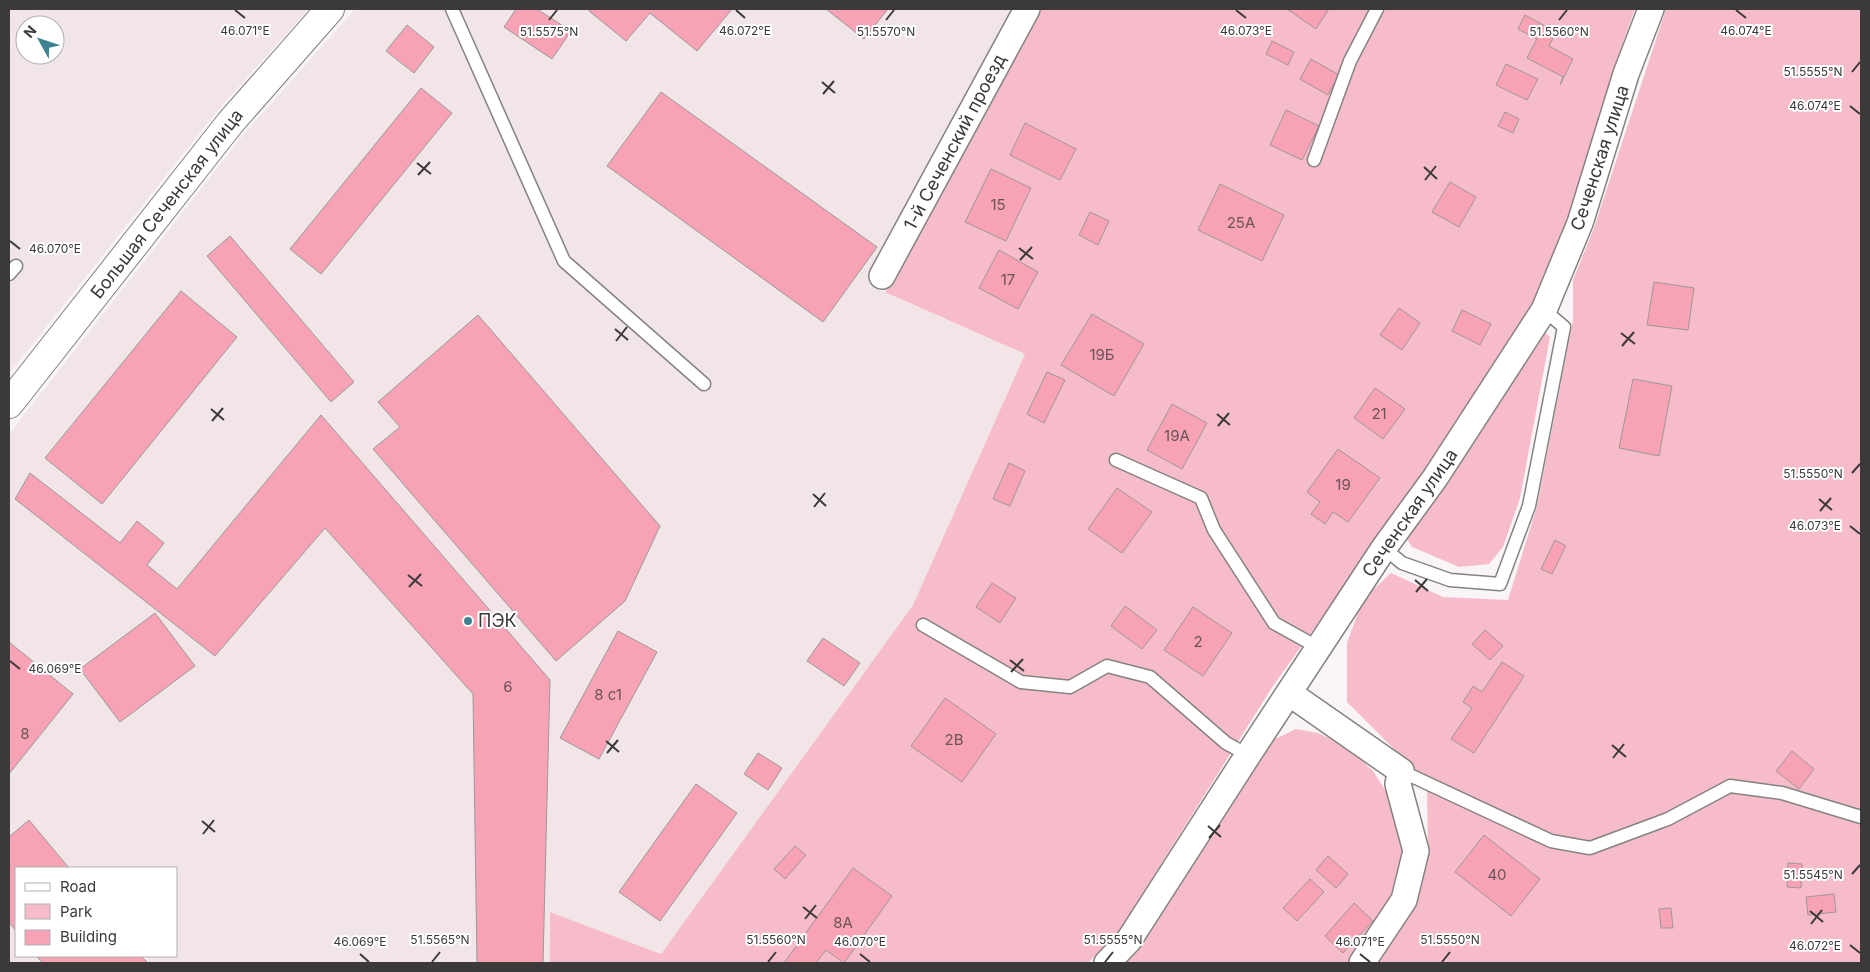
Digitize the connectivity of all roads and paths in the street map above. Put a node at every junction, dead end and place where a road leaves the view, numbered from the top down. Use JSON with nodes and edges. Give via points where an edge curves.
{"nodes":[{"id":1,"x":330,"y":9,"type":"edge"},
{"id":2,"x":452,"y":9,"type":"edge"},
{"id":3,"x":1027,"y":9,"type":"edge"},
{"id":4,"x":1377,"y":9,"type":"edge"},
{"id":5,"x":1651,"y":9,"type":"edge"},
{"id":6,"x":1314,"y":160,"type":"dead end"},
{"id":7,"x":882,"y":276,"type":"dead end"},
{"id":8,"x":1544,"y":310,"type":"junction"},
{"id":9,"x":704,"y":384,"type":"dead end"},
{"id":10,"x":9,"y":404,"type":"edge"},
{"id":11,"x":1116,"y":460,"type":"dead end"},
{"id":12,"x":1384,"y":548,"type":"junction"},
{"id":13,"x":923,"y":625,"type":"dead end"},
{"id":14,"x":1319,"y":648,"type":"junction"},
{"id":15,"x":1289,"y":693,"type":"junction"},
{"id":16,"x":1248,"y":755,"type":"junction"},
{"id":17,"x":1401,"y":771,"type":"junction"},
{"id":18,"x":1861,"y":817,"type":"edge"},
{"id":19,"x":1107,"y":963,"type":"edge"},
{"id":20,"x":1362,"y":963,"type":"edge"}],
"edges":[{"from":1,"to":10,"type":"street","name":"Большая Сеченская улица","via":[[230,123]]},
{"from":2,"to":9,"type":"lane","via":[[564,261]]},
{"from":3,"to":7,"type":"street","name":"1-й Сеченский проезд"},
{"from":4,"to":6,"type":"lane","via":[[1350,61]]},
{"from":5,"to":8,"type":"street","name":"Сеченская улица","via":[[1626,74],[1580,223]]},
{"from":8,"to":12,"type":"street","name":"Сеченская улица","via":[[1436,478]]},
{"from":8,"to":12,"type":"lane","via":[[1564,327],[1529,506],[1500,584],[1450,580],[1402,563]]},
{"from":11,"to":14,"type":"lane","via":[[1201,498],[1214,530],[1274,623]]},
{"from":12,"to":14,"type":"street","name":"Сеченская улица"},
{"from":13,"to":16,"type":"lane","via":[[1021,682],[1070,687],[1108,666],[1150,677],[1226,743]]},
{"from":14,"to":15,"type":"street","name":"Сеченская улица"},
{"from":15,"to":16,"type":"street","name":"Сеченская улица"},
{"from":15,"to":17,"type":"street"},
{"from":16,"to":19,"type":"street","name":"Сеченская улица","via":[[1129,940]]},
{"from":17,"to":18,"type":"lane","via":[[1551,841],[1590,848],[1668,819],[1730,786],[1782,793]]},
{"from":17,"to":20,"type":"street","via":[[1398,784],[1416,851],[1404,900]]}]}
